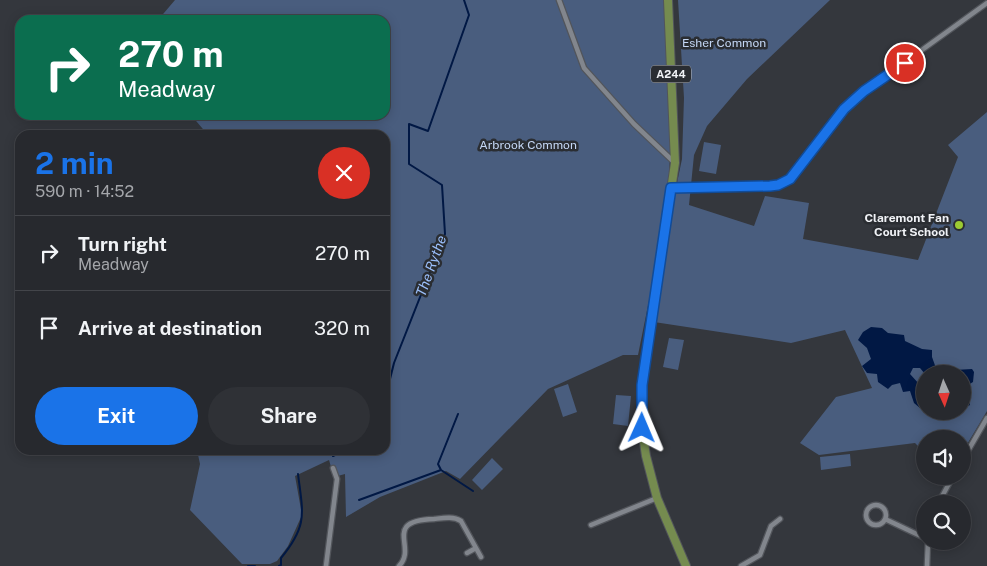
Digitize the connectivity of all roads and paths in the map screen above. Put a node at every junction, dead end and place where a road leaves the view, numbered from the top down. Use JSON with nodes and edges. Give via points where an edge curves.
{"nodes":[{"id":1,"x":559,"y":0,"type":"edge"},
{"id":2,"x":668,"y":0,"type":"edge"},
{"id":3,"x":987,"y":3,"type":"edge"},
{"id":4,"x":675,"y":163,"type":"junction"},
{"id":5,"x":671,"y":188,"type":"junction"},
{"id":6,"x":987,"y":418,"type":"edge"},
{"id":7,"x":971,"y":446,"type":"edge"},
{"id":8,"x":333,"y":468,"type":"dead end"},
{"id":9,"x":657,"y":498,"type":"junction"},
{"id":10,"x":780,"y":519,"type":"dead end"},
{"id":11,"x":885,"y":520,"type":"junction"},
{"id":12,"x":591,"y":525,"type":"dead end"},
{"id":13,"x":916,"y":534,"type":"edge"},
{"id":14,"x":476,"y":548,"type":"junction"},
{"id":15,"x":928,"y":550,"type":"edge"},
{"id":16,"x":467,"y":553,"type":"dead end"},
{"id":17,"x":480,"y":557,"type":"dead end"},
{"id":18,"x":326,"y":566,"type":"edge"},
{"id":19,"x":399,"y":566,"type":"edge"},
{"id":20,"x":686,"y":566,"type":"edge"},
{"id":21,"x":741,"y":566,"type":"edge"},
{"id":22,"x":927,"y":566,"type":"edge"}],
"edges":[{"from":1,"to":4,"type":"street","via":[[584,68],[634,124]]},
{"from":2,"to":4,"type":"main road","number":"A244"},
{"from":3,"to":5,"type":"street","via":[[854,99],[790,179],[770,186]]},
{"from":4,"to":5,"type":"main road","number":"A244"},
{"from":5,"to":9,"type":"main road","number":"A244","via":[[642,388],[642,428]]},
{"from":6,"to":7,"type":"street"},
{"from":8,"to":18,"type":"street","via":[[337,479]]},
{"from":9,"to":12,"type":"street"},
{"from":9,"to":20,"type":"main road","number":"A244"},
{"from":10,"to":21,"type":"street","via":[[771,526],[760,555]]},
{"from":11,"to":11,"type":"street","via":[[872,525],[866,520],[866,511],[873,505],[880,506],[886,513]]},
{"from":11,"to":13,"type":"street"},
{"from":14,"to":16,"type":"street"},
{"from":14,"to":17,"type":"street"},
{"from":14,"to":19,"type":"street","via":[[457,518],[417,520],[408,525],[404,533],[405,556]]},
{"from":15,"to":22,"type":"street"}]}
